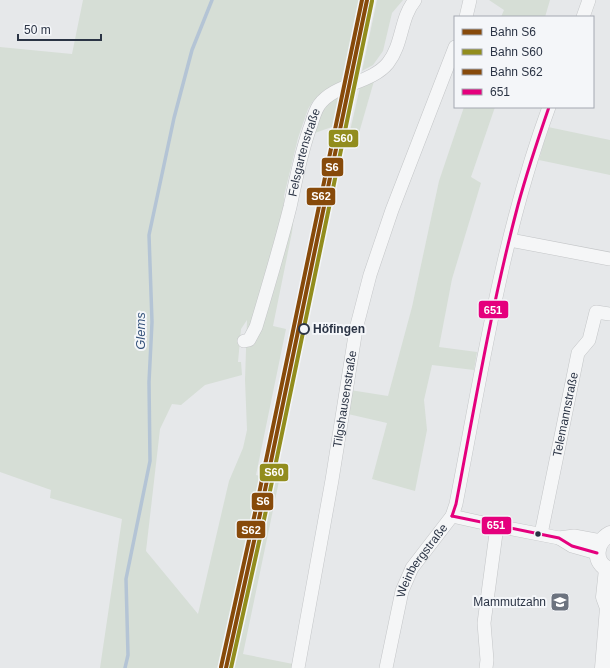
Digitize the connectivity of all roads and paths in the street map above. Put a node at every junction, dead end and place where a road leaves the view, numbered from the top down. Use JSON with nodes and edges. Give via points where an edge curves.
{"nodes":[{"id":1,"x":415,"y":0,"type":"edge"},
{"id":2,"x":470,"y":0,"type":"edge"},
{"id":3,"x":589,"y":0,"type":"edge"},
{"id":4,"x":466,"y":16,"type":"edge"},
{"id":5,"x":583,"y":16,"type":"edge"},
{"id":6,"x":454,"y":51,"type":"edge"},
{"id":7,"x":549,"y":108,"type":"edge"},
{"id":8,"x":510,"y":240,"type":"junction"},
{"id":9,"x":610,"y":259,"type":"edge"},
{"id":10,"x":610,"y":314,"type":"edge"},
{"id":11,"x":244,"y":341,"type":"dead end"},
{"id":12,"x":452,"y":516,"type":"junction"},
{"id":13,"x":497,"y":526,"type":"junction"},
{"id":14,"x":541,"y":534,"type":"junction"},
{"id":15,"x":603,"y":543,"type":"edge"},
{"id":16,"x":609,"y":570,"type":"edge"},
{"id":17,"x":609,"y":606,"type":"edge"},
{"id":18,"x":298,"y":668,"type":"edge"},
{"id":19,"x":386,"y":668,"type":"edge"},
{"id":20,"x":486,"y":668,"type":"edge"},
{"id":21,"x":603,"y":668,"type":"edge"}],
"edges":[{"from":1,"to":11,"type":"street","name":"Felsgartenstraße","via":[[402,25],[396,51],[381,69],[331,94],[318,107],[306,136],[280,244],[256,327],[249,340]]},
{"from":2,"to":4,"type":"street"},
{"from":3,"to":5,"type":"street"},
{"from":6,"to":18,"type":"street","name":"Tilgshausenstraße","via":[[392,210],[370,275],[356,329],[331,488]]},
{"from":7,"to":8,"type":"street","name":"Weinbergstraße","via":[[531,161]]},
{"from":8,"to":9,"type":"street"},
{"from":8,"to":12,"type":"street","name":"Weinbergstraße","via":[[496,292],[458,496]]},
{"from":10,"to":14,"type":"street","name":"Telemannstraße","via":[[596,312],[589,340],[578,353]]},
{"from":12,"to":13,"type":"street"},
{"from":12,"to":19,"type":"street","name":"Weinbergstraße","via":[[412,568],[402,591]]},
{"from":13,"to":14,"type":"street"},
{"from":13,"to":20,"type":"street","via":[[484,623]]},
{"from":14,"to":15,"type":"street","via":[[559,538],[574,536]]},
{"from":15,"to":16,"type":"street","via":[[600,562]]},
{"from":16,"to":17,"type":"street","via":[[604,597]]},
{"from":17,"to":21,"type":"street"}]}
